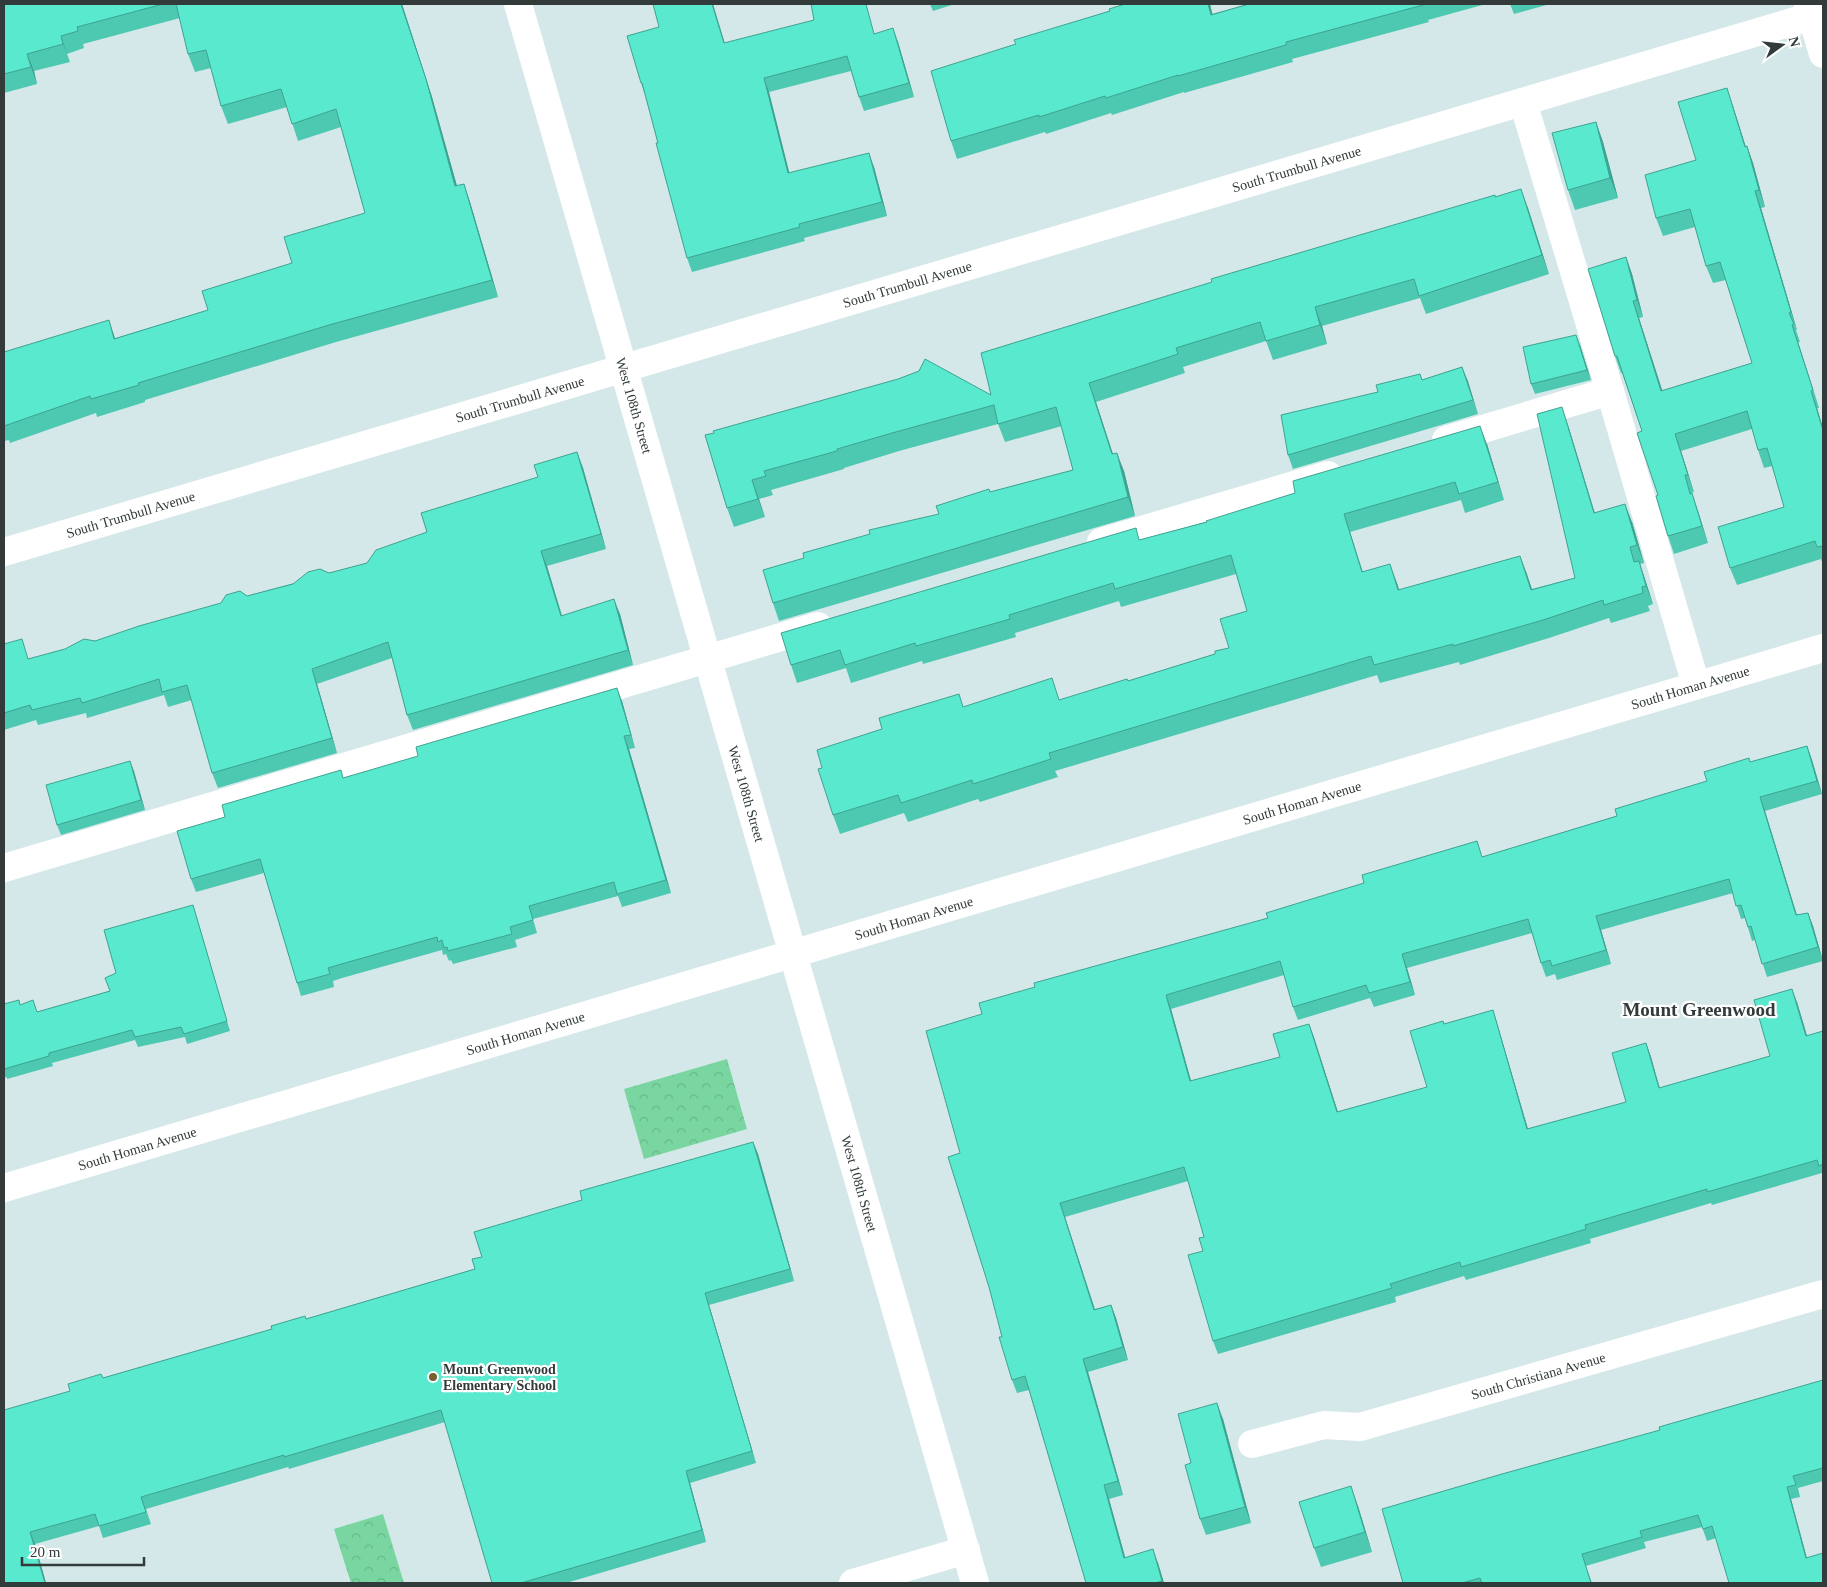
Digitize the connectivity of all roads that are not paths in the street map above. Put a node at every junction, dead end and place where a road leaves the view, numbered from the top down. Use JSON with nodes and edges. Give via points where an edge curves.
{"nodes":[{"id":1,"x":518,"y":4,"type":"edge"},
{"id":2,"x":1810,"y":10,"type":"edge"},
{"id":3,"x":1823,"y":54,"type":"edge"},
{"id":4,"x":1523,"y":102,"type":"junction"},
{"id":5,"x":624,"y":369,"type":"junction"},
{"id":6,"x":1610,"y":391,"type":"junction"},
{"id":7,"x":1419,"y":448,"type":"edge"},
{"id":8,"x":1352,"y":468,"type":"edge"},
{"id":9,"x":1075,"y":550,"type":"edge"},
{"id":10,"x":4,"y":552,"type":"edge"},
{"id":11,"x":846,"y":618,"type":"edge"},
{"id":12,"x":1823,"y":648,"type":"edge"},
{"id":13,"x":708,"y":659,"type":"junction"},
{"id":14,"x":1696,"y":685,"type":"junction"},
{"id":15,"x":4,"y":868,"type":"edge"},
{"id":16,"x":792,"y":954,"type":"junction"},
{"id":17,"x":4,"y":1188,"type":"edge"},
{"id":18,"x":1823,"y":1294,"type":"edge"},
{"id":19,"x":1252,"y":1444,"type":"dead end"},
{"id":20,"x":966,"y":1550,"type":"junction"},
{"id":21,"x":852,"y":1583,"type":"edge"},
{"id":22,"x":975,"y":1583,"type":"edge"}],
"edges":[{"from":1,"to":5,"type":"street","name":"West 108th Street"},
{"from":2,"to":3,"type":"street"},
{"from":2,"to":4,"type":"street","name":"South Trumbull Avenue"},
{"from":4,"to":5,"type":"street","name":"South Trumbull Avenue"},
{"from":4,"to":6,"type":"street"},
{"from":5,"to":10,"type":"street","name":"South Trumbull Avenue"},
{"from":5,"to":13,"type":"street","name":"West 108th Street"},
{"from":6,"to":7,"type":"street"},
{"from":6,"to":14,"type":"street"},
{"from":8,"to":9,"type":"street"},
{"from":11,"to":13,"type":"street"},
{"from":12,"to":14,"type":"street","name":"South Homan Avenue"},
{"from":13,"to":15,"type":"street"},
{"from":13,"to":16,"type":"street","name":"West 108th Street"},
{"from":14,"to":16,"type":"street","name":"South Homan Avenue"},
{"from":16,"to":17,"type":"street","name":"South Homan Avenue"},
{"from":16,"to":20,"type":"street","name":"West 108th Street"},
{"from":18,"to":19,"type":"street","name":"South Christiana Avenue","via":[[1360,1427],[1324,1425]]},
{"from":20,"to":21,"type":"street"},
{"from":20,"to":22,"type":"street","name":"West 108th Street"}]}
